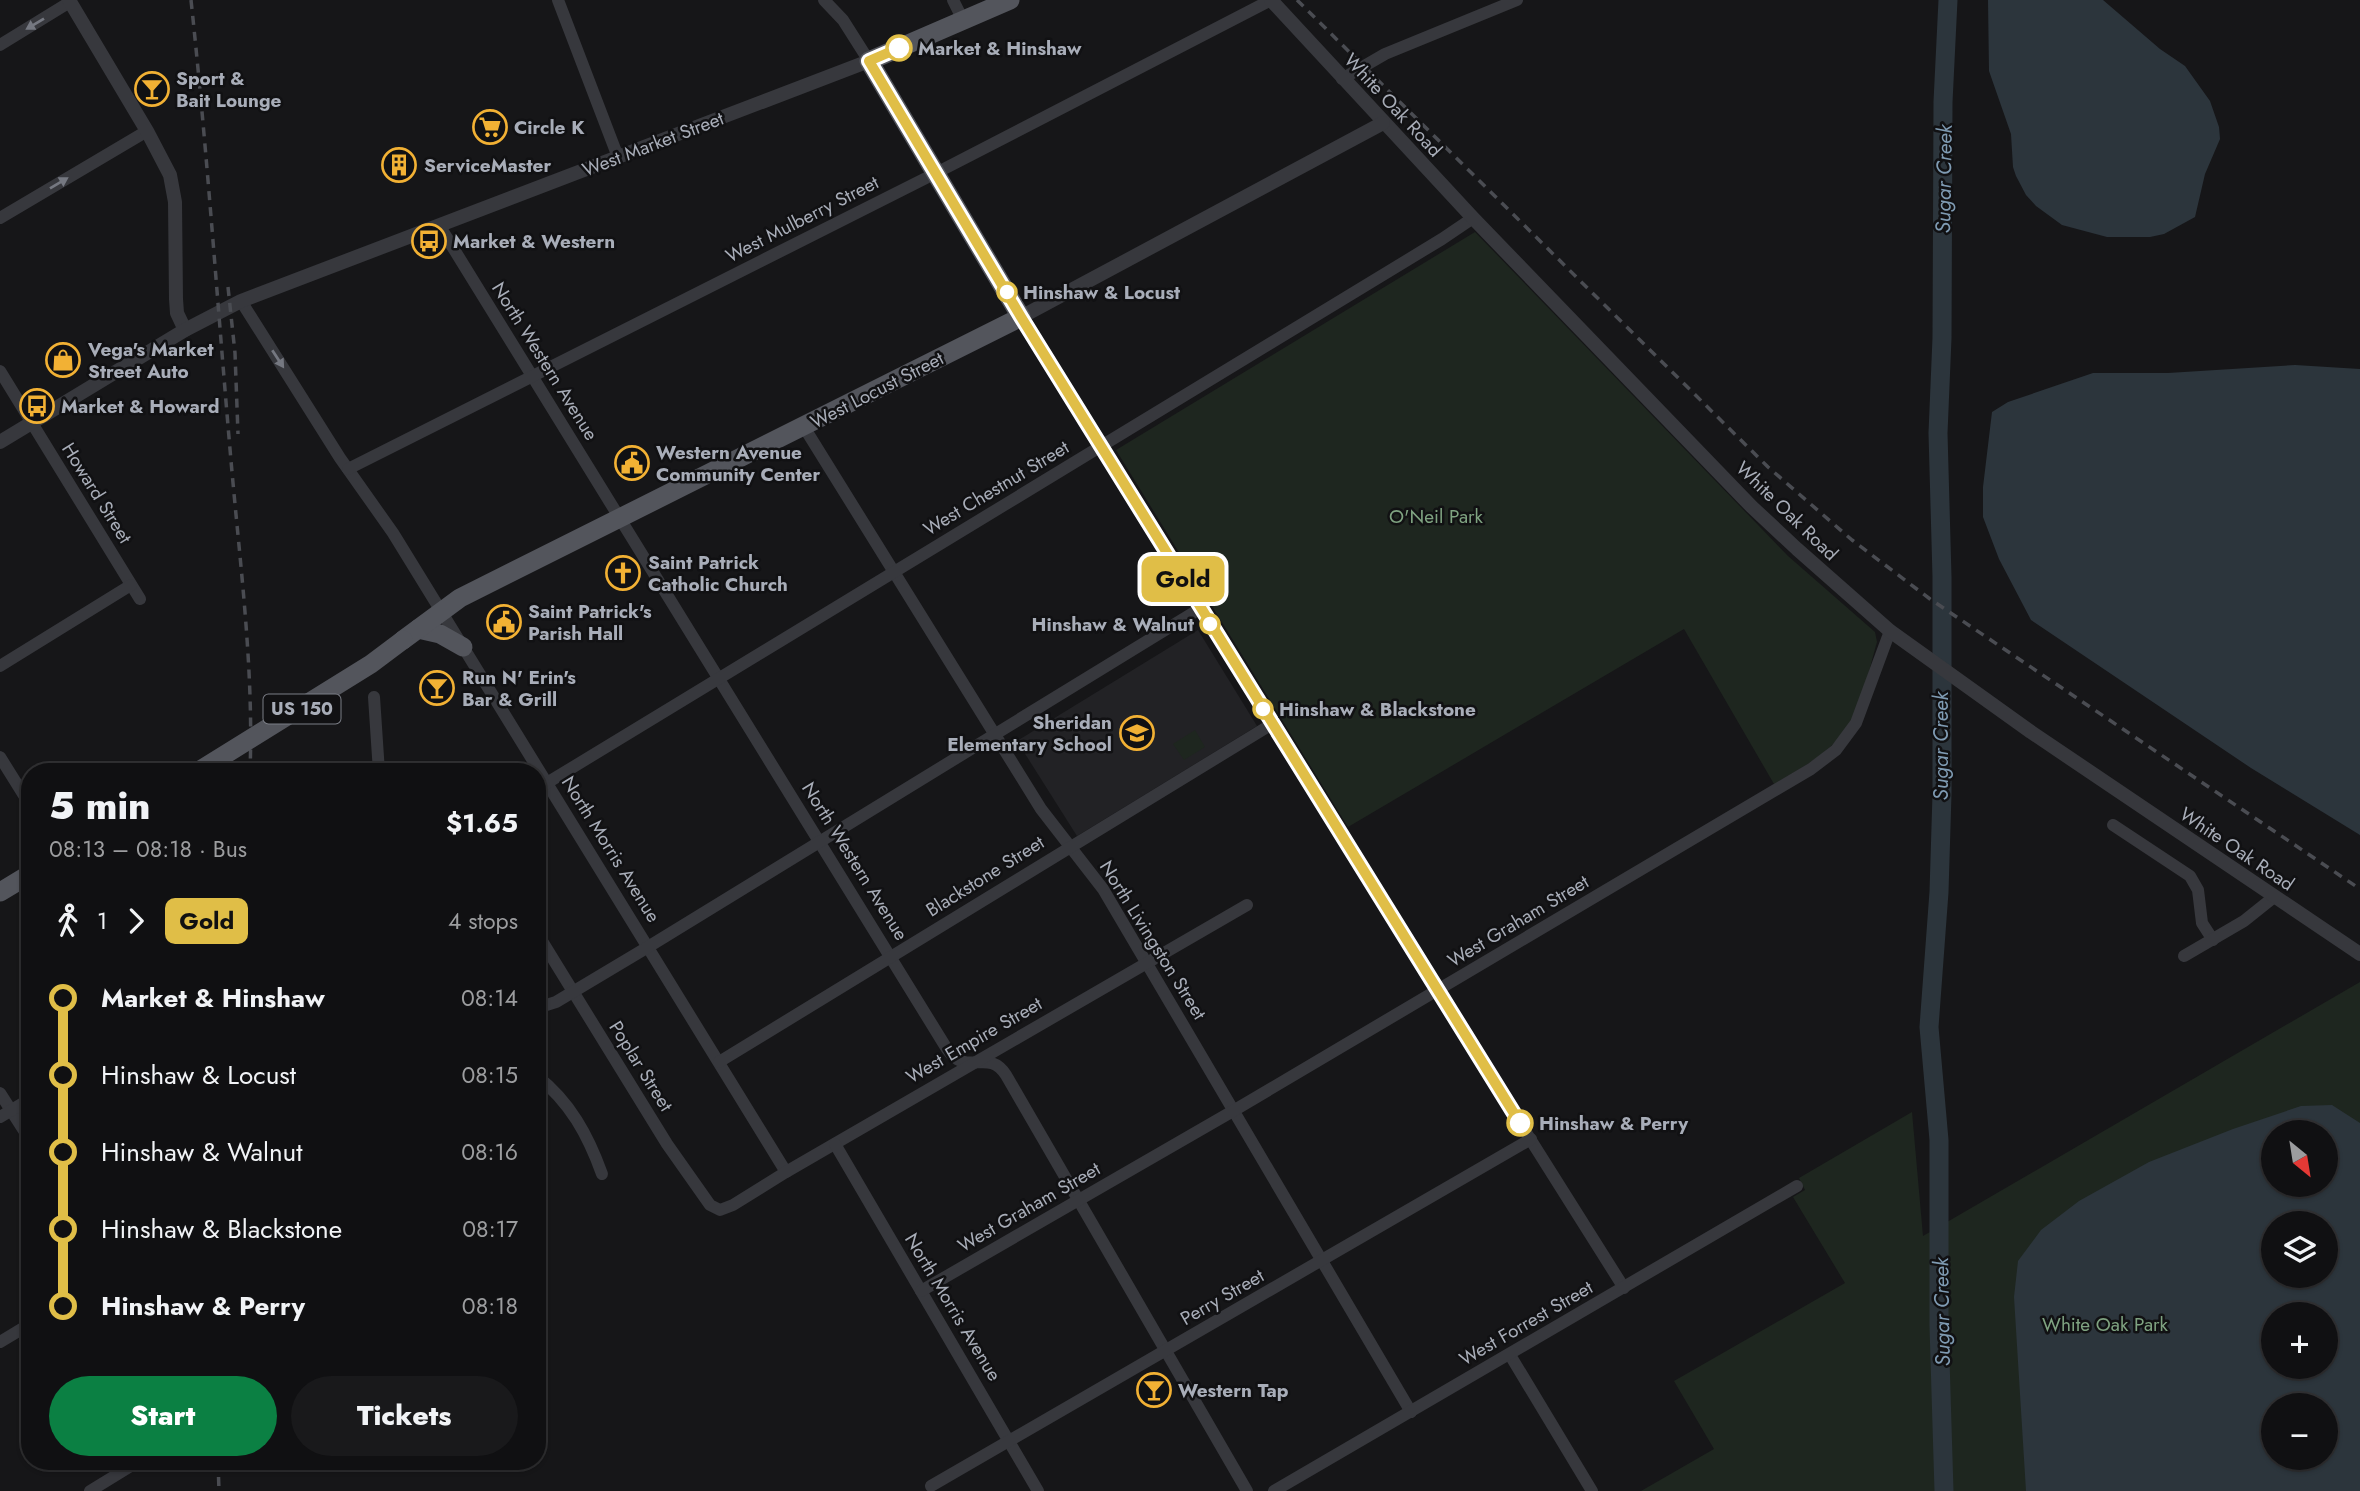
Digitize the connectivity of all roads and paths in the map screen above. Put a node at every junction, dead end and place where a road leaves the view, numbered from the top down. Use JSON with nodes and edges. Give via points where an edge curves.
{"nodes":[{"id":1,"x":558,"y":0,"type":"edge"},
{"id":2,"x":824,"y":0,"type":"edge"},
{"id":3,"x":953,"y":0,"type":"edge"},
{"id":4,"x":1010,"y":0,"type":"edge"},
{"id":5,"x":1271,"y":0,"type":"edge"},
{"id":6,"x":1517,"y":0,"type":"edge"},
{"id":7,"x":69,"y":1,"type":"edge"},
{"id":8,"x":963,"y":20,"type":"junction"},
{"id":9,"x":0,"y":45,"type":"edge"},
{"id":10,"x":869,"y":61,"type":"junction"},
{"id":11,"x":1342,"y":79,"type":"junction"},
{"id":12,"x":1383,"y":123,"type":"junction"},
{"id":13,"x":147,"y":131,"type":"junction"},
{"id":14,"x":618,"y":158,"type":"junction"},
{"id":15,"x":936,"y":173,"type":"junction"},
{"id":16,"x":0,"y":218,"type":"edge"},
{"id":17,"x":1473,"y":218,"type":"junction"},
{"id":18,"x":439,"y":225,"type":"junction"},
{"id":19,"x":241,"y":301,"type":"junction"},
{"id":20,"x":1021,"y":317,"type":"junction"},
{"id":21,"x":185,"y":330,"type":"junction"},
{"id":22,"x":0,"y":371,"type":"edge"},
{"id":23,"x":533,"y":377,"type":"junction"},
{"id":24,"x":31,"y":423,"type":"junction"},
{"id":25,"x":804,"y":426,"type":"junction"},
{"id":26,"x":0,"y":442,"type":"edge"},
{"id":27,"x":1102,"y":446,"type":"junction"},
{"id":28,"x":348,"y":469,"type":"junction"},
{"id":29,"x":620,"y":518,"type":"junction"},
{"id":30,"x":894,"y":572,"type":"junction"},
{"id":31,"x":131,"y":585,"type":"junction"},
{"id":32,"x":140,"y":599,"type":"dead end"},
{"id":33,"x":1201,"y":608,"type":"junction"},
{"id":34,"x":442,"y":611,"type":"junction"},
{"id":35,"x":1890,"y":631,"type":"junction"},
{"id":36,"x":411,"y":635,"type":"junction"},
{"id":37,"x":463,"y":646,"type":"junction"},
{"id":38,"x":0,"y":666,"type":"edge"},
{"id":39,"x":719,"y":678,"type":"junction"},
{"id":40,"x":373,"y":697,"type":"dead end"},
{"id":41,"x":1272,"y":724,"type":"junction"},
{"id":42,"x":995,"y":735,"type":"junction"},
{"id":43,"x":0,"y":757,"type":"edge"},
{"id":44,"x":212,"y":763,"type":"edge"},
{"id":45,"x":378,"y":763,"type":"edge"},
{"id":46,"x":529,"y":763,"type":"edge"},
{"id":47,"x":546,"y":784,"type":"edge"},
{"id":48,"x":21,"y":791,"type":"edge"},
{"id":49,"x":546,"y":792,"type":"edge"},
{"id":50,"x":2113,"y":825,"type":"dead end"},
{"id":51,"x":820,"y":842,"type":"junction"},
{"id":52,"x":1070,"y":846,"type":"junction"},
{"id":53,"x":21,"y":879,"type":"edge"},
{"id":54,"x":0,"y":892,"type":"edge"},
{"id":55,"x":2274,"y":897,"type":"junction"},
{"id":56,"x":1247,"y":905,"type":"dead end"},
{"id":57,"x":2213,"y":940,"type":"junction"},
{"id":58,"x":648,"y":947,"type":"junction"},
{"id":59,"x":546,"y":948,"type":"edge"},
{"id":60,"x":2360,"y":954,"type":"edge"},
{"id":61,"x":891,"y":956,"type":"junction"},
{"id":62,"x":2184,"y":956,"type":"dead end"},
{"id":63,"x":1146,"y":963,"type":"junction"},
{"id":64,"x":1437,"y":991,"type":"junction"},
{"id":65,"x":573,"y":992,"type":"junction"},
{"id":66,"x":546,"y":1007,"type":"edge"},
{"id":67,"x":719,"y":1062,"type":"junction"},
{"id":68,"x":976,"y":1062,"type":"junction"},
{"id":69,"x":546,"y":1084,"type":"edge"},
{"id":70,"x":0,"y":1093,"type":"edge"},
{"id":71,"x":21,"y":1105,"type":"edge"},
{"id":72,"x":1233,"y":1111,"type":"junction"},
{"id":73,"x":6,"y":1114,"type":"edge"},
{"id":74,"x":21,"y":1130,"type":"edge"},
{"id":75,"x":1531,"y":1139,"type":"junction"},
{"id":76,"x":835,"y":1144,"type":"junction"},
{"id":77,"x":786,"y":1172,"type":"junction"},
{"id":78,"x":602,"y":1174,"type":"dead end"},
{"id":79,"x":1797,"y":1186,"type":"dead end"},
{"id":80,"x":1078,"y":1201,"type":"junction"},
{"id":81,"x":721,"y":1209,"type":"joint"},
{"id":82,"x":1322,"y":1262,"type":"junction"},
{"id":83,"x":1624,"y":1288,"type":"junction"},
{"id":84,"x":921,"y":1291,"type":"junction"},
{"id":85,"x":21,"y":1329,"type":"edge"},
{"id":86,"x":0,"y":1342,"type":"edge"},
{"id":87,"x":1166,"y":1352,"type":"junction"},
{"id":88,"x":1510,"y":1355,"type":"junction"},
{"id":89,"x":1411,"y":1412,"type":"junction"},
{"id":90,"x":1009,"y":1442,"type":"junction"},
{"id":91,"x":124,"y":1470,"type":"edge"},
{"id":92,"x":931,"y":1486,"type":"dead end"},
{"id":93,"x":90,"y":1491,"type":"edge"},
{"id":94,"x":1038,"y":1491,"type":"edge"},
{"id":95,"x":1247,"y":1491,"type":"edge"},
{"id":96,"x":1274,"y":1491,"type":"edge"},
{"id":97,"x":1592,"y":1491,"type":"edge"}],
"edges":[{"from":1,"to":14,"type":"street"},
{"from":2,"to":10,"type":"street"},
{"from":3,"to":8,"type":"street"},
{"from":4,"to":8,"type":"main road","name":"West Market Street"},
{"from":5,"to":11,"type":"street","name":"White Oak Road"},
{"from":5,"to":15,"type":"street","name":"West Mulberry Street"},
{"from":6,"to":11,"type":"street","via":[[1385,54]]},
{"from":7,"to":9,"type":"street","one_way":true},
{"from":7,"to":13,"type":"street"},
{"from":8,"to":10,"type":"main road","name":"West Market Street"},
{"from":10,"to":14,"type":"street","name":"West Market Street"},
{"from":10,"to":15,"type":"main road"},
{"from":11,"to":12,"type":"street","name":"White Oak Road"},
{"from":12,"to":17,"type":"street","name":"White Oak Road"},
{"from":12,"to":20,"type":"street","name":"West Locust Street"},
{"from":16,"to":13,"type":"street","one_way":true},
{"from":13,"to":21,"type":"street","via":[[173,187],[177,313]]},
{"from":14,"to":18,"type":"street","name":"West Market Street"},
{"from":15,"to":20,"type":"main road"},
{"from":15,"to":23,"type":"street","name":"West Mulberry Street"},
{"from":17,"to":27,"type":"street","name":"West Chestnut Street"},
{"from":17,"to":35,"type":"street","name":"White Oak Road","via":[[1752,507]]},
{"from":18,"to":19,"type":"street","name":"West Market Street"},
{"from":18,"to":23,"type":"street","name":"North Western Avenue"},
{"from":19,"to":21,"type":"street","name":"West Market Street"},
{"from":19,"to":28,"type":"street","name":"North Morris Avenue","one_way":true},
{"from":20,"to":25,"type":"main road","name":"West Locust Street","number":"US 150"},
{"from":20,"to":27,"type":"street"},
{"from":21,"to":24,"type":"street","name":"West Market Street"},
{"from":22,"to":24,"type":"street","name":"Howard Street"},
{"from":23,"to":28,"type":"street","name":"West Mulberry Street"},
{"from":23,"to":29,"type":"street","name":"North Western Avenue"},
{"from":24,"to":26,"type":"street","name":"West Market Street"},
{"from":24,"to":31,"type":"street","name":"Howard Street"},
{"from":25,"to":29,"type":"main road","name":"West Locust Street","number":"US 150"},
{"from":25,"to":30,"type":"street","name":"North Livingston Street"},
{"from":27,"to":30,"type":"street","name":"West Chestnut Street"},
{"from":27,"to":33,"type":"street"},
{"from":28,"to":34,"type":"street","name":"North Morris Avenue"},
{"from":29,"to":34,"type":"main road","name":"West Locust Street","number":"US 150"},
{"from":29,"to":39,"type":"street","name":"North Western Avenue"},
{"from":30,"to":39,"type":"street","name":"West Chestnut Street"},
{"from":30,"to":42,"type":"street","name":"North Livingston Street"},
{"from":31,"to":32,"type":"street","name":"Howard Street"},
{"from":31,"to":38,"type":"street"},
{"from":33,"to":41,"type":"street"},
{"from":33,"to":42,"type":"street"},
{"from":34,"to":36,"type":"main road","name":"West Locust Street","number":"US 150"},
{"from":34,"to":37,"type":"street","name":"North Morris Avenue"},
{"from":35,"to":55,"type":"street","name":"White Oak Road"},
{"from":35,"to":64,"type":"street","name":"West Graham Street","via":[[1864,707],[1832,755]]},
{"from":36,"to":37,"type":"main road","via":[[440,634]]},
{"from":36,"to":44,"type":"main road","name":"West Locust Street","number":"US 150","bridge":true},
{"from":37,"to":46,"type":"street","name":"North Morris Avenue"},
{"from":39,"to":47,"type":"street","name":"West Chestnut Street"},
{"from":39,"to":51,"type":"street","name":"North Western Avenue"},
{"from":40,"to":45,"type":"street"},
{"from":41,"to":52,"type":"street","name":"Blackstone Street"},
{"from":41,"to":64,"type":"street"},
{"from":42,"to":51,"type":"street"},
{"from":42,"to":52,"type":"street","name":"North Livingston Street"},
{"from":43,"to":48,"type":"street"},
{"from":49,"to":58,"type":"street","name":"North Morris Avenue"},
{"from":50,"to":57,"type":"street","via":[[2190,876],[2198,890],[2202,923]]},
{"from":51,"to":58,"type":"street"},
{"from":51,"to":61,"type":"street","name":"North Western Avenue"},
{"from":52,"to":61,"type":"street","name":"Blackstone Street"},
{"from":52,"to":63,"type":"street","name":"North Livingston Street","via":[[1103,889]]},
{"from":53,"to":54,"type":"main road"},
{"from":55,"to":57,"type":"street"},
{"from":55,"to":60,"type":"street","name":"White Oak Road"},
{"from":56,"to":63,"type":"street","name":"West Empire Street"},
{"from":57,"to":62,"type":"street"},
{"from":58,"to":65,"type":"street"},
{"from":58,"to":67,"type":"street","name":"North Morris Avenue"},
{"from":59,"to":65,"type":"street","name":"Poplar Street"},
{"from":61,"to":67,"type":"street","name":"Blackstone Street"},
{"from":61,"to":68,"type":"street","name":"North Western Avenue","via":[[954,1059]]},
{"from":63,"to":68,"type":"street","name":"West Empire Street"},
{"from":63,"to":72,"type":"street","name":"North Livingston Street"},
{"from":64,"to":72,"type":"street","name":"West Graham Street"},
{"from":64,"to":75,"type":"street"},
{"from":65,"to":66,"type":"street"},
{"from":65,"to":81,"type":"street","name":"Poplar Street","via":[[704,1198],[713,1208]]},
{"from":67,"to":77,"type":"street","name":"North Morris Avenue"},
{"from":68,"to":76,"type":"street","name":"West Empire Street"},
{"from":68,"to":80,"type":"street","name":"North Western Avenue","via":[[1000,1067]]},
{"from":69,"to":78,"type":"street","via":[[579,1122]]},
{"from":70,"to":73,"type":"street"},
{"from":71,"to":73,"type":"street"},
{"from":72,"to":80,"type":"street","name":"West Graham Street"},
{"from":72,"to":82,"type":"street","name":"North Livingston Street"},
{"from":73,"to":74,"type":"street"},
{"from":75,"to":82,"type":"street","name":"Perry Street"},
{"from":75,"to":83,"type":"street"},
{"from":76,"to":77,"type":"street","name":"West Empire Street"},
{"from":76,"to":84,"type":"street","name":"North Morris Avenue"},
{"from":77,"to":81,"type":"street","name":"West Empire Street"},
{"from":79,"to":83,"type":"street","name":"West Forrest Street"},
{"from":80,"to":84,"type":"street","name":"West Graham Street"},
{"from":80,"to":87,"type":"street","name":"North Western Avenue"},
{"from":82,"to":87,"type":"street","name":"Perry Street"},
{"from":82,"to":89,"type":"street","name":"North Livingston Street"},
{"from":83,"to":88,"type":"street","name":"West Forrest Street"},
{"from":84,"to":90,"type":"street","name":"North Morris Avenue"},
{"from":85,"to":86,"type":"street"},
{"from":87,"to":90,"type":"street","name":"Perry Street"},
{"from":87,"to":95,"type":"street","name":"North Western Avenue"},
{"from":88,"to":89,"type":"street","name":"West Forrest Street"},
{"from":88,"to":97,"type":"street"},
{"from":89,"to":96,"type":"street","name":"West Forrest Street"},
{"from":90,"to":92,"type":"street","name":"Perry Street"},
{"from":90,"to":94,"type":"street","name":"North Morris Avenue"},
{"from":91,"to":93,"type":"street"}]}
